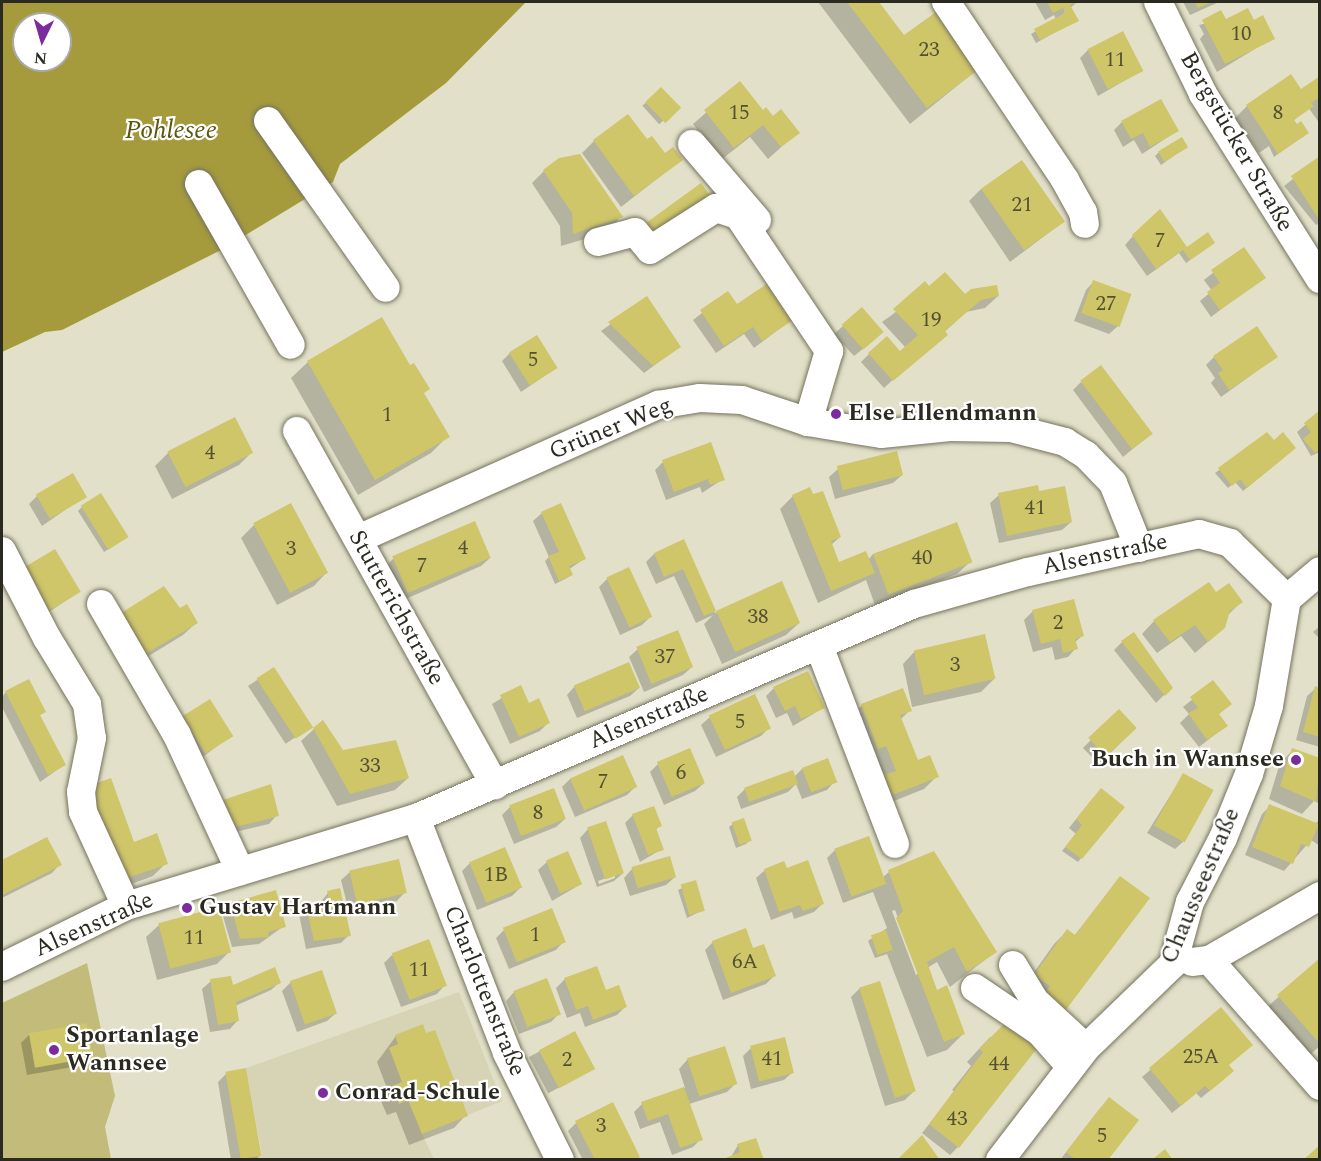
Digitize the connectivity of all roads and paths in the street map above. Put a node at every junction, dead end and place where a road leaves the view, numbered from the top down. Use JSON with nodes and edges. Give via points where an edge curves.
{"nodes":[{"id":1,"x":946,"y":2,"type":"edge"},
{"id":2,"x":1158,"y":2,"type":"edge"},
{"id":3,"x":268,"y":121,"type":"dead end"},
{"id":4,"x":692,"y":144,"type":"dead end"},
{"id":5,"x":199,"y":184,"type":"dead end"},
{"id":6,"x":1085,"y":224,"type":"dead end"},
{"id":7,"x":598,"y":242,"type":"dead end"},
{"id":8,"x":1320,"y":279,"type":"edge"},
{"id":9,"x":386,"y":288,"type":"dead end"},
{"id":10,"x":291,"y":345,"type":"dead end"},
{"id":11,"x":814,"y":423,"type":"junction"},
{"id":12,"x":297,"y":431,"type":"dead end"},
{"id":13,"x":358,"y":539,"type":"junction"},
{"id":14,"x":1139,"y":548,"type":"junction"},
{"id":15,"x":2,"y":551,"type":"edge"},
{"id":16,"x":1320,"y":571,"type":"edge"},
{"id":17,"x":1287,"y":600,"type":"junction"},
{"id":18,"x":101,"y":604,"type":"dead end"},
{"id":19,"x":819,"y":646,"type":"junction"},
{"id":20,"x":495,"y":784,"type":"junction"},
{"id":21,"x":416,"y":818,"type":"junction"},
{"id":22,"x":895,"y":844,"type":"dead end"},
{"id":23,"x":240,"y":872,"type":"junction"},
{"id":24,"x":1320,"y":896,"type":"edge"},
{"id":25,"x":126,"y":906,"type":"junction"},
{"id":26,"x":1209,"y":960,"type":"junction"},
{"id":27,"x":1013,"y":964,"type":"dead end"},
{"id":28,"x":1173,"y":964,"type":"junction"},
{"id":29,"x":2,"y":967,"type":"edge"},
{"id":30,"x":975,"y":988,"type":"dead end"},
{"id":31,"x":1078,"y":1057,"type":"junction"},
{"id":32,"x":1320,"y":1086,"type":"edge"},
{"id":33,"x":560,"y":1160,"type":"edge"},
{"id":34,"x":1000,"y":1160,"type":"edge"}],
"edges":[{"from":1,"to":6,"type":"street","via":[[1065,180],[1083,212]]},
{"from":2,"to":8,"type":"street","name":"Bergstücker Straße","via":[[1203,94]]},
{"from":3,"to":9,"type":"street"},
{"from":4,"to":11,"type":"street","via":[[744,203],[842,339],[846,353]]},
{"from":5,"to":10,"type":"street"},
{"from":7,"to":11,"type":"street","via":[[635,232],[650,250],[716,208],[738,215],[829,351]]},
{"from":11,"to":13,"type":"street","name":"Grüner Weg","via":[[742,400],[700,398],[658,405]]},
{"from":11,"to":14,"type":"street","name":"Grüner Weg","via":[[881,434],[950,427],[1011,428],[1065,442],[1086,455],[1113,483]]},
{"from":12,"to":13,"type":"street","name":"Stutterichstraße"},
{"from":13,"to":20,"type":"street","name":"Stutterichstraße"},
{"from":14,"to":17,"type":"street","name":"Alsenstraße","via":[[1199,534],[1214,536],[1247,558]]},
{"from":14,"to":19,"type":"street","name":"Alsenstraße","via":[[1029,572],[914,604]]},
{"from":15,"to":25,"type":"street","via":[[87,704],[92,738],[81,792],[83,812]]},
{"from":16,"to":17,"type":"street"},
{"from":17,"to":28,"type":"street","name":"Chausseestraße","via":[[1269,706],[1249,774],[1223,838],[1190,902]]},
{"from":18,"to":23,"type":"street","via":[[177,735]]},
{"from":19,"to":20,"type":"street","name":"Alsenstraße"},
{"from":19,"to":22,"type":"street"},
{"from":20,"to":21,"type":"street","name":"Alsenstraße"},
{"from":21,"to":23,"type":"street","name":"Alsenstraße"},
{"from":21,"to":33,"type":"street","name":"Charlottenstraße","via":[[507,1053]]},
{"from":23,"to":25,"type":"street","name":"Alsenstraße"},
{"from":24,"to":26,"type":"street"},
{"from":25,"to":29,"type":"street","name":"Alsenstraße"},
{"from":26,"to":28,"type":"street"},
{"from":26,"to":32,"type":"street"},
{"from":27,"to":31,"type":"street","via":[[1035,1001]]},
{"from":28,"to":31,"type":"street","name":"Chausseestraße"},
{"from":30,"to":31,"type":"street"},
{"from":31,"to":34,"type":"street","name":"Chausseestraße"}]}
